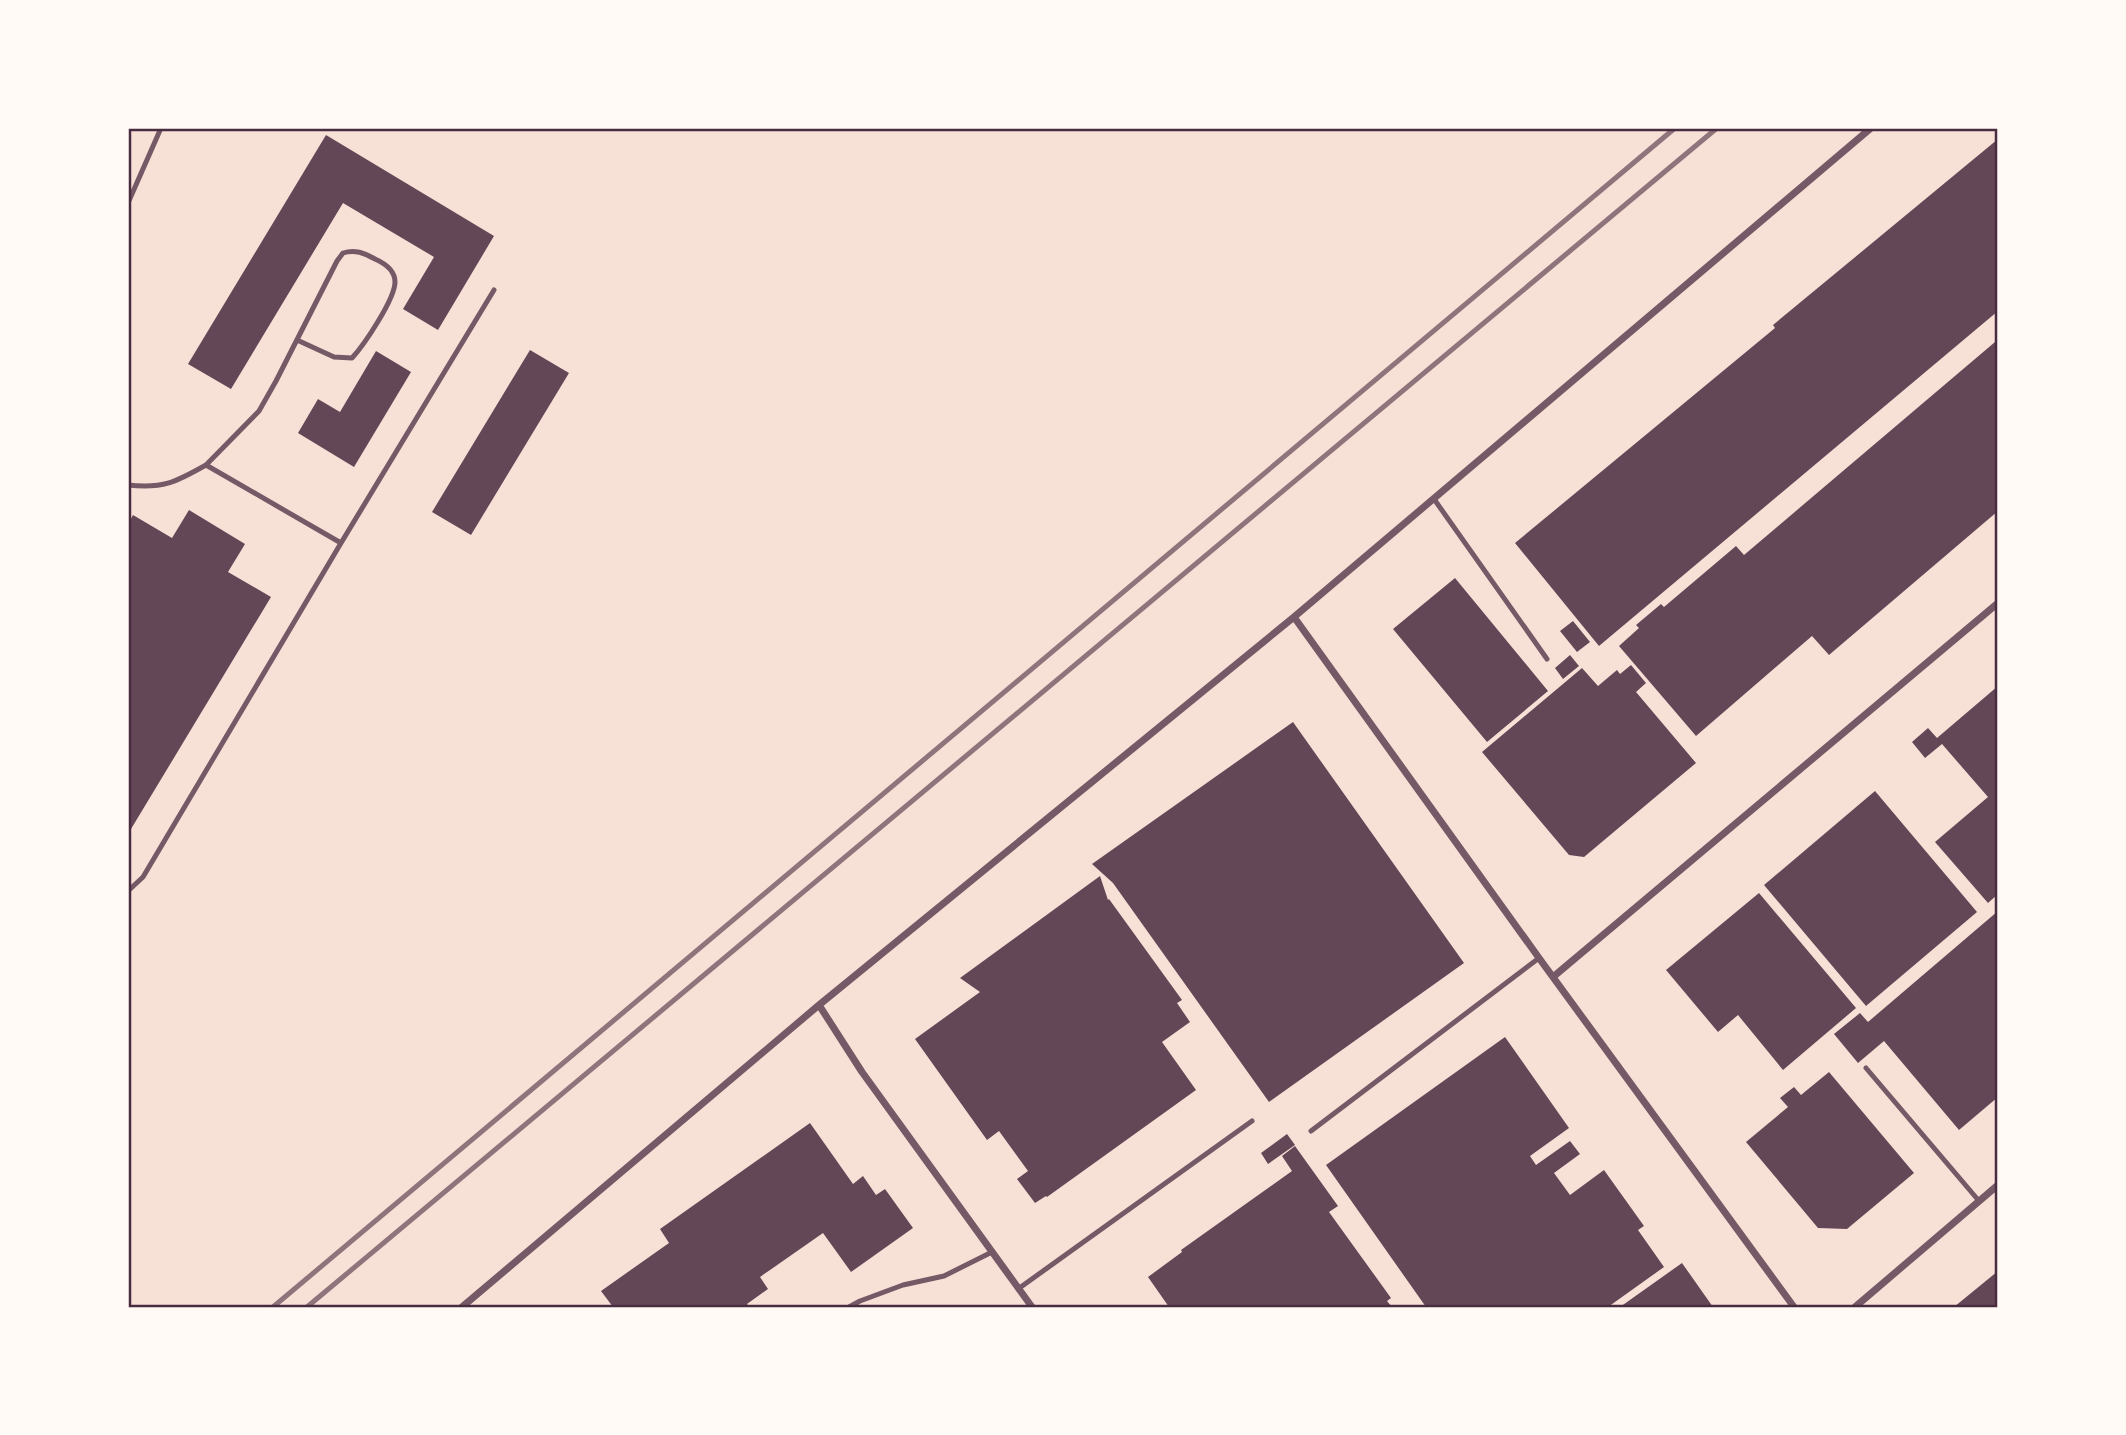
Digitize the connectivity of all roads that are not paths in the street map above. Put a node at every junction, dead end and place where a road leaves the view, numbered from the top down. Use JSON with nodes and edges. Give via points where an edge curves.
{"nodes":[{"id":1,"x":161,"y":128,"type":"edge"},
{"id":2,"x":1871,"y":128,"type":"edge"},
{"id":3,"x":128,"y":203,"type":"edge"},
{"id":4,"x":494,"y":290,"type":"dead end"},
{"id":5,"x":297,"y":340,"type":"junction"},
{"id":6,"x":206,"y":464,"type":"junction"},
{"id":7,"x":128,"y":485,"type":"edge"},
{"id":8,"x":1434,"y":499,"type":"junction"},
{"id":9,"x":341,"y":543,"type":"junction"},
{"id":10,"x":1998,"y":603,"type":"edge"},
{"id":11,"x":1294,"y":617,"type":"junction"},
{"id":12,"x":1547,"y":659,"type":"dead end"},
{"id":13,"x":128,"y":891,"type":"edge"},
{"id":14,"x":1539,"y":958,"type":"junction"},
{"id":15,"x":1553,"y":977,"type":"junction"},
{"id":16,"x":819,"y":1005,"type":"junction"},
{"id":17,"x":1866,"y":1068,"type":"dead end"},
{"id":18,"x":1252,"y":1121,"type":"dead end"},
{"id":19,"x":1311,"y":1130,"type":"dead end"},
{"id":20,"x":1998,"y":1185,"type":"edge"},
{"id":21,"x":1979,"y":1201,"type":"junction"},
{"id":22,"x":992,"y":1252,"type":"junction"},
{"id":23,"x":1018,"y":1289,"type":"junction"},
{"id":24,"x":462,"y":1307,"type":"edge"},
{"id":25,"x":849,"y":1307,"type":"edge"},
{"id":26,"x":1032,"y":1307,"type":"edge"},
{"id":27,"x":1794,"y":1307,"type":"edge"},
{"id":28,"x":1854,"y":1307,"type":"edge"}],
"edges":[{"from":1,"to":3,"type":"lane"},
{"from":2,"to":8,"type":"street"},
{"from":4,"to":9,"type":"lane"},
{"from":5,"to":5,"type":"lane","via":[[343,253],[359,251],[386,264],[395,278],[393,290],[372,332],[352,358],[334,357]]},
{"from":5,"to":6,"type":"lane","via":[[259,411]]},
{"from":6,"to":7,"type":"lane","via":[[177,482],[149,488]]},
{"from":6,"to":9,"type":"lane"},
{"from":8,"to":11,"type":"street"},
{"from":8,"to":12,"type":"lane"},
{"from":9,"to":13,"type":"lane","via":[[143,877]]},
{"from":10,"to":15,"type":"street"},
{"from":11,"to":14,"type":"street"},
{"from":11,"to":16,"type":"street"},
{"from":14,"to":15,"type":"street"},
{"from":14,"to":19,"type":"lane"},
{"from":15,"to":27,"type":"street"},
{"from":16,"to":22,"type":"street"},
{"from":16,"to":24,"type":"street"},
{"from":17,"to":21,"type":"lane"},
{"from":18,"to":23,"type":"lane"},
{"from":20,"to":21,"type":"street"},
{"from":21,"to":28,"type":"street"},
{"from":22,"to":23,"type":"street"},
{"from":22,"to":25,"type":"lane","via":[[944,1276],[903,1285]]},
{"from":23,"to":26,"type":"street"}]}
